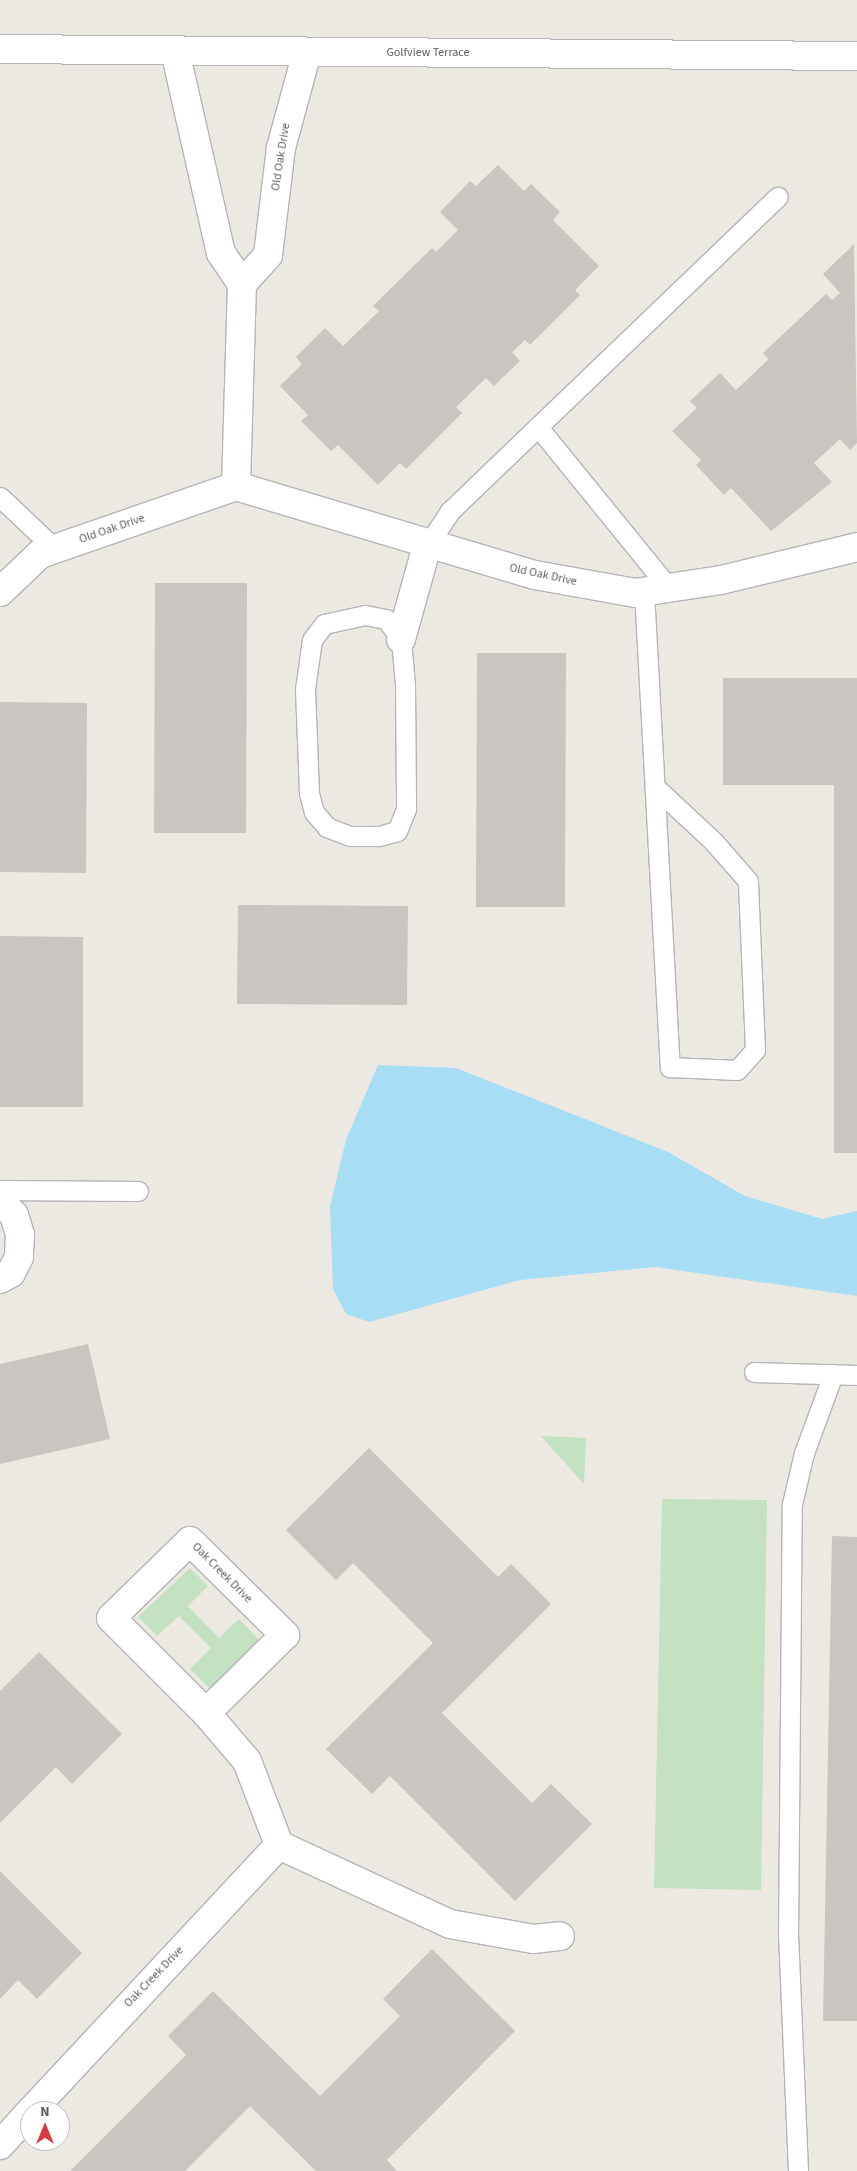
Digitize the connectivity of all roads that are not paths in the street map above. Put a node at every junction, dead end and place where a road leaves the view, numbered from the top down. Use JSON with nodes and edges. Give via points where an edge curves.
{"nodes":[{"id":1,"x":0,"y":49,"type":"edge"},
{"id":2,"x":175,"y":51,"type":"junction"},
{"id":3,"x":308,"y":52,"type":"junction"},
{"id":4,"x":857,"y":56,"type":"edge"},
{"id":5,"x":778,"y":197,"type":"dead end"},
{"id":6,"x":242,"y":284,"type":"junction"},
{"id":7,"x":538,"y":427,"type":"junction"},
{"id":8,"x":236,"y":486,"type":"junction"},
{"id":9,"x":0,"y":497,"type":"edge"},
{"id":10,"x":427,"y":546,"type":"junction"},
{"id":11,"x":857,"y":547,"type":"edge"},
{"id":12,"x":55,"y":549,"type":"junction"},
{"id":13,"x":657,"y":590,"type":"junction"},
{"id":14,"x":0,"y":592,"type":"edge"},
{"id":15,"x":402,"y":639,"type":"junction"},
{"id":16,"x":657,"y":788,"type":"junction"},
{"id":17,"x":0,"y":1190,"type":"edge"},
{"id":18,"x":138,"y":1191,"type":"dead end"},
{"id":19,"x":0,"y":1201,"type":"edge"},
{"id":20,"x":0,"y":1279,"type":"edge"},
{"id":21,"x":754,"y":1372,"type":"dead end"},
{"id":22,"x":833,"y":1374,"type":"junction"},
{"id":23,"x":857,"y":1375,"type":"edge"},
{"id":24,"x":206,"y":1713,"type":"junction"},
{"id":25,"x":279,"y":1845,"type":"junction"},
{"id":26,"x":560,"y":1936,"type":"dead end"},
{"id":27,"x":39,"y":2101,"type":"edge"},
{"id":28,"x":20,"y":2122,"type":"edge"},
{"id":29,"x":0,"y":2145,"type":"edge"},
{"id":30,"x":798,"y":2171,"type":"edge"}],
"edges":[{"from":1,"to":2,"type":"street","name":"Golfview Terrace"},
{"from":2,"to":3,"type":"street","name":"Golfview Terrace"},
{"from":2,"to":6,"type":"street","via":[[221,253]]},
{"from":3,"to":4,"type":"street","name":"Golfview Terrace"},
{"from":3,"to":6,"type":"street","name":"Old Oak Drive","via":[[281,148],[268,255]]},
{"from":5,"to":7,"type":"lane"},
{"from":6,"to":8,"type":"street"},
{"from":7,"to":10,"type":"lane","via":[[450,511]]},
{"from":7,"to":13,"type":"lane"},
{"from":8,"to":10,"type":"street","name":"Old Oak Drive"},
{"from":8,"to":12,"type":"street","name":"Old Oak Drive"},
{"from":9,"to":12,"type":"lane"},
{"from":10,"to":13,"type":"street","name":"Old Oak Drive","via":[[534,576]]},
{"from":10,"to":15,"type":"street"},
{"from":11,"to":13,"type":"street","name":"Old Oak Drive"},
{"from":12,"to":14,"type":"street","name":"Old Oak Drive","via":[[40,554]]},
{"from":13,"to":16,"type":"lane"},
{"from":15,"to":15,"type":"lane","via":[[386,618],[364,615],[324,624],[312,640],[305,689],[309,793],[314,812],[327,828],[350,836],[398,831],[406,809]]},
{"from":16,"to":16,"type":"lane","via":[[670,1067],[737,1070],[755,1050],[748,881],[713,841]]},
{"from":17,"to":18,"type":"lane"},
{"from":19,"to":20,"type":"street","via":[[14,1215],[20,1240],[19,1257],[11,1273]]},
{"from":21,"to":22,"type":"lane"},
{"from":22,"to":23,"type":"lane"},
{"from":22,"to":30,"type":"lane","via":[[804,1453],[792,1504],[788,1937]]},
{"from":24,"to":24,"type":"street","name":"Oak Creek Drive","via":[[111,1618],[190,1540],[285,1635]]},
{"from":24,"to":25,"type":"street","name":"Oak Creek Drive","via":[[247,1761]]},
{"from":25,"to":26,"type":"street","via":[[450,1924],[533,1939]]},
{"from":25,"to":27,"type":"street","name":"Oak Creek Drive"},
{"from":28,"to":29,"type":"street","name":"Oak Creek Drive"}]}
